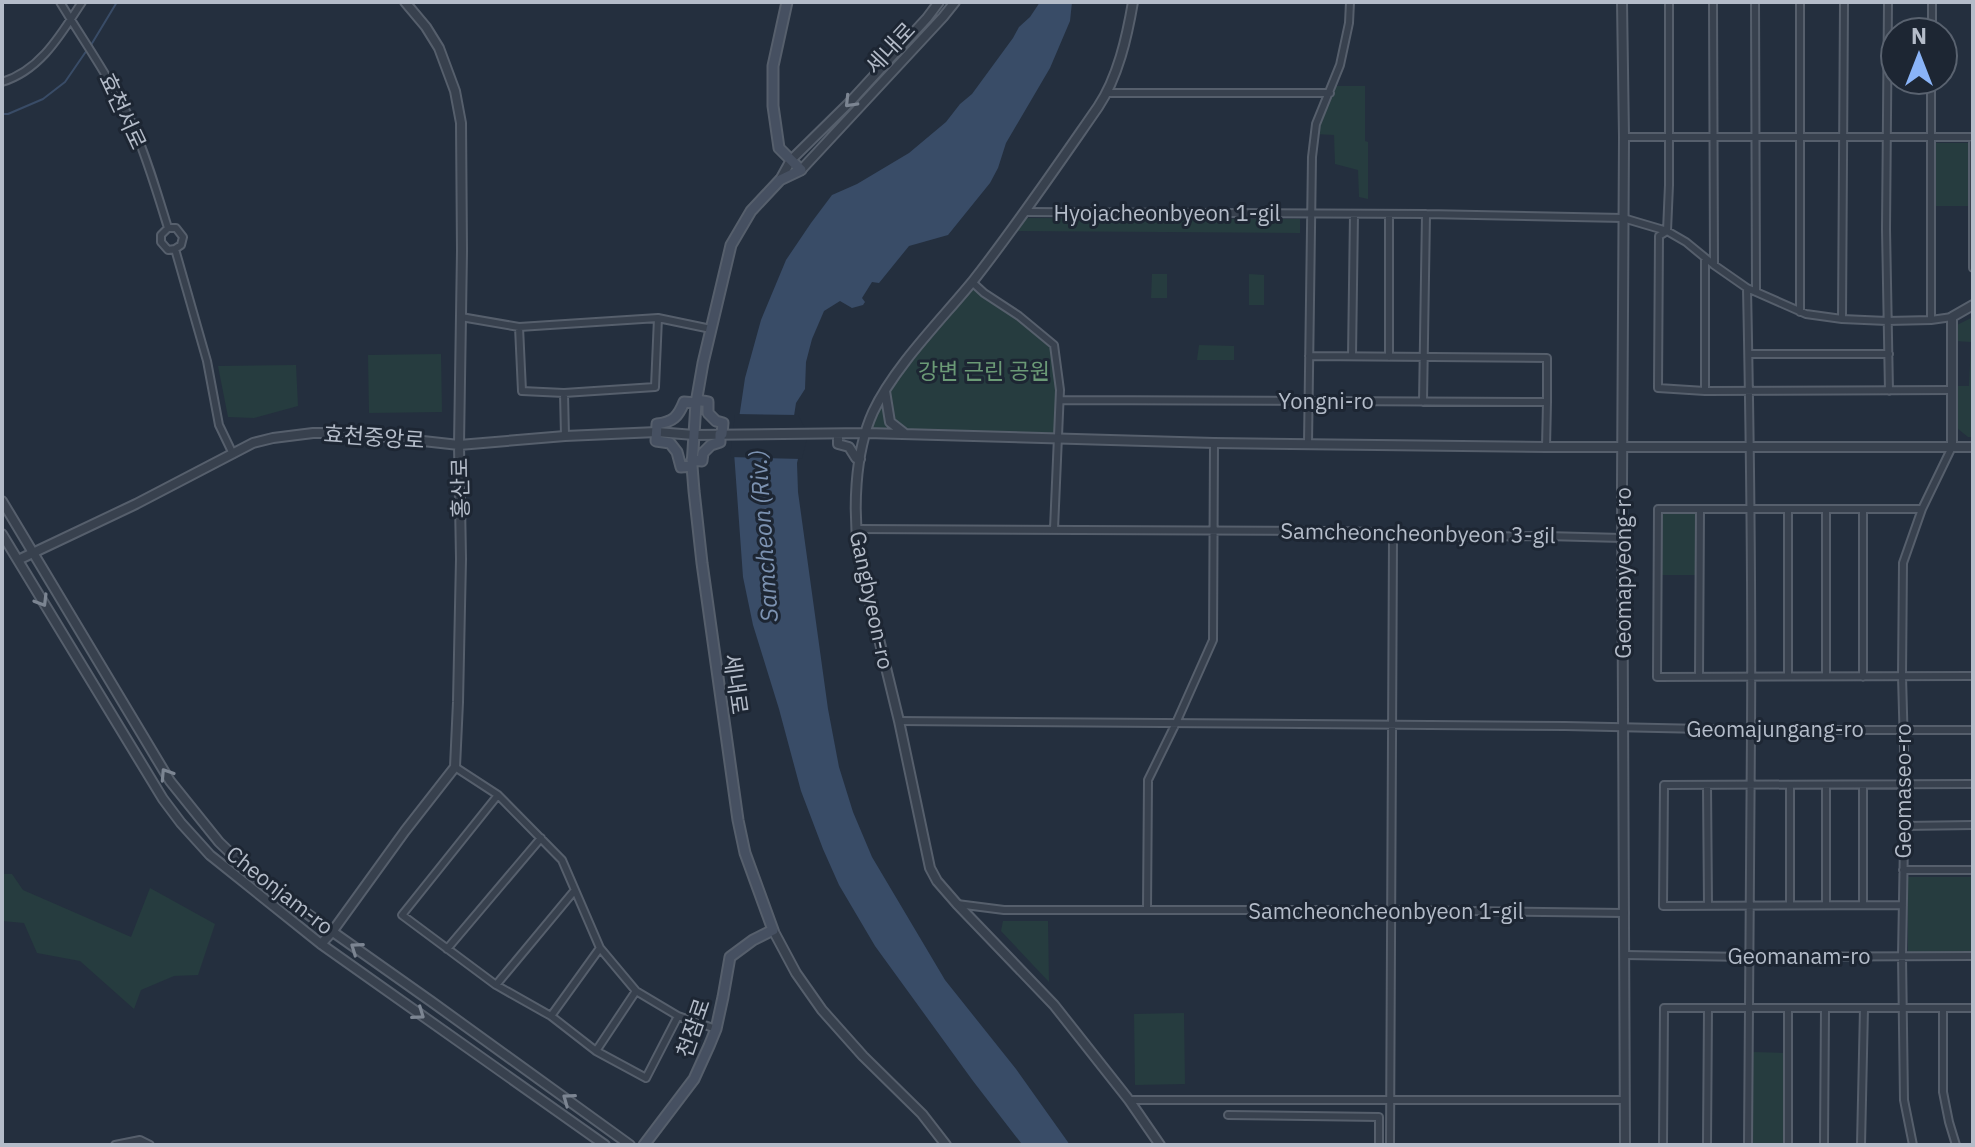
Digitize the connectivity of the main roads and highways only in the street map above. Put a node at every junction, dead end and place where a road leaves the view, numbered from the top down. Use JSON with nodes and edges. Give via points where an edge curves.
{"nodes":[{"id":1,"x":787,"y":2,"type":"edge"},
{"id":2,"x":696,"y":401,"type":"junction"},
{"id":3,"x":692,"y":463,"type":"junction"},
{"id":4,"x":773,"y":930,"type":"joint"},
{"id":5,"x":644,"y":1145,"type":"edge"}],
"edges":[{"from":1,"to":2,"type":"main road","name":"세내로","via":[[773,66],[773,106],[779,148],[801,170],[780,180],[751,211],[731,245]]},
{"from":2,"to":3,"type":"main road","name":"세내로"},
{"from":2,"to":3,"type":"main road","via":[[708,402],[708,413],[723,423],[717,434],[720,442],[703,453],[702,461]]},
{"from":2,"to":3,"type":"main road","via":[[684,402],[679,415],[657,424],[656,441],[670,443],[681,467]]},
{"from":3,"to":4,"type":"main road","name":"세내로","via":[[738,820]]},
{"from":4,"to":5,"type":"main road","name":"천잠로","via":[[730,957],[716,1029],[694,1079]]}]}
